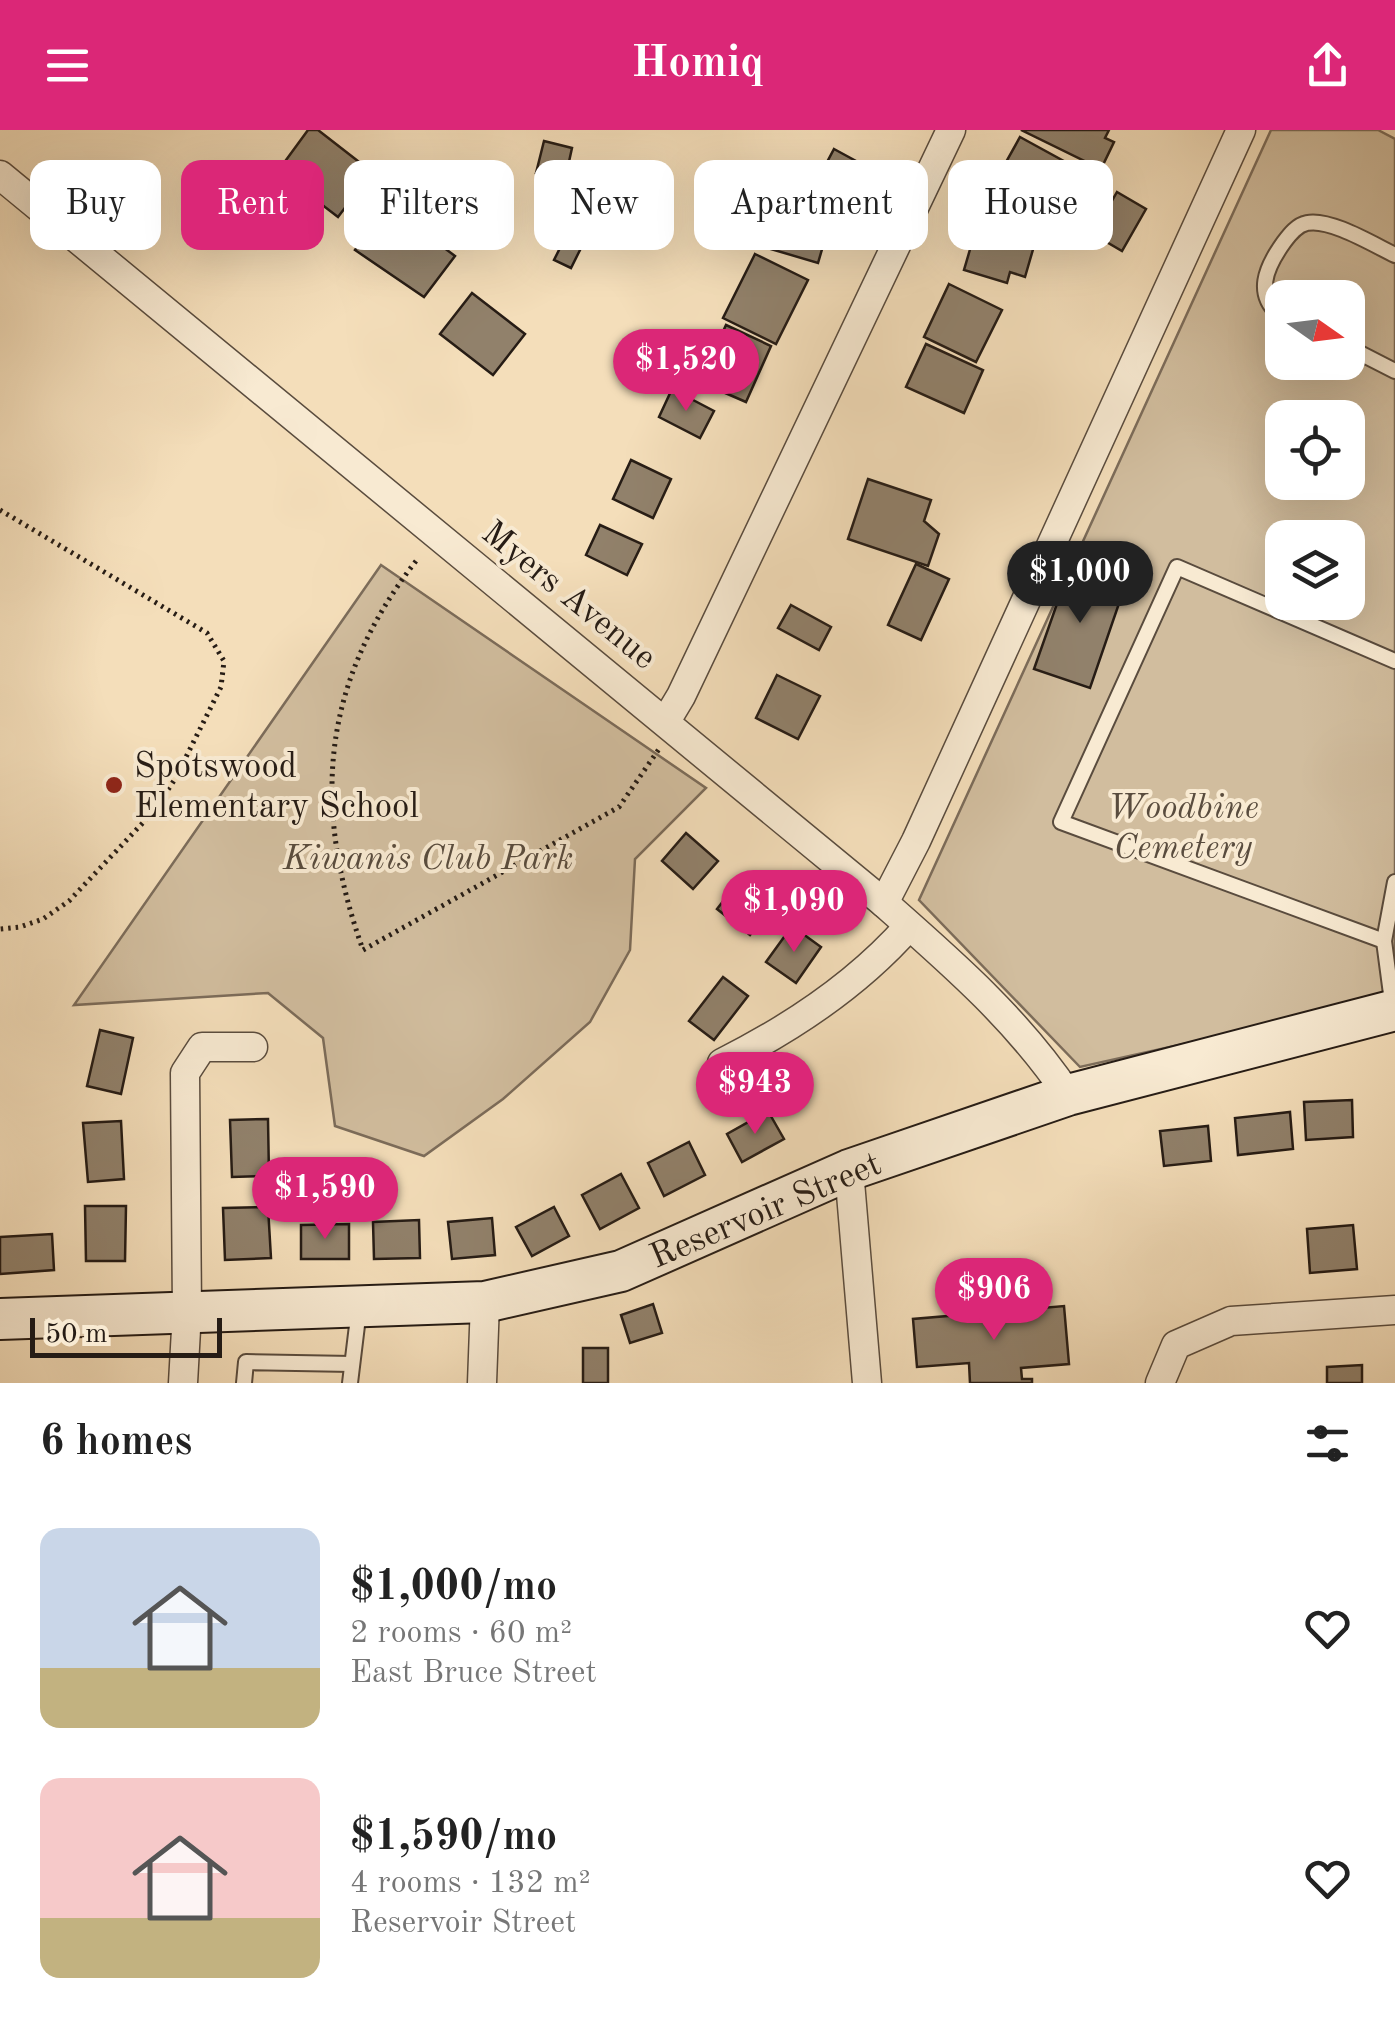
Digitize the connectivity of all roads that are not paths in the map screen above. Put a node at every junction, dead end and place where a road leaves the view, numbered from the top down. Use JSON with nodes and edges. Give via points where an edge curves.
{"nodes":[{"id":1,"x":951,"y":130,"type":"edge"},
{"id":2,"x":1241,"y":130,"type":"edge"},
{"id":3,"x":0,"y":175,"type":"edge"},
{"id":4,"x":1395,"y":255,"type":"edge"},
{"id":5,"x":1265,"y":286,"type":"edge"},
{"id":6,"x":1365,"y":356,"type":"edge"},
{"id":7,"x":1395,"y":371,"type":"edge"},
{"id":8,"x":1395,"y":662,"type":"edge"},
{"id":9,"x":662,"y":718,"type":"junction"},
{"id":10,"x":1395,"y":882,"type":"edge"},
{"id":11,"x":884,"y":903,"type":"junction"},
{"id":12,"x":910,"y":926,"type":"junction"},
{"id":13,"x":1384,"y":941,"type":"junction"},
{"id":14,"x":1395,"y":1013,"type":"edge"},
{"id":15,"x":253,"y":1046,"type":"dead end"},
{"id":16,"x":722,"y":1063,"type":"joint"},
{"id":17,"x":1068,"y":1094,"type":"junction"},
{"id":18,"x":746,"y":1102,"type":"dead end"},
{"id":19,"x":849,"y":1170,"type":"junction"},
{"id":20,"x":484,"y":1302,"type":"junction"},
{"id":21,"x":359,"y":1306,"type":"junction"},
{"id":22,"x":1395,"y":1310,"type":"edge"},
{"id":23,"x":187,"y":1312,"type":"junction"},
{"id":24,"x":0,"y":1320,"type":"edge"},
{"id":25,"x":352,"y":1364,"type":"junction"},
{"id":26,"x":183,"y":1383,"type":"edge"},
{"id":27,"x":244,"y":1383,"type":"edge"},
{"id":28,"x":350,"y":1383,"type":"edge"},
{"id":29,"x":482,"y":1383,"type":"edge"},
{"id":30,"x":867,"y":1383,"type":"edge"},
{"id":31,"x":1160,"y":1383,"type":"edge"}],
"edges":[{"from":1,"to":9,"type":"street","via":[[681,696]]},
{"from":2,"to":11,"type":"street"},
{"from":3,"to":9,"type":"street","name":"Myers Avenue"},
{"from":4,"to":5,"type":"lane","via":[[1331,225],[1304,223],[1274,255]]},
{"from":6,"to":7,"type":"lane"},
{"from":8,"to":13,"type":"lane","via":[[1178,567],[1061,822]]},
{"from":9,"to":11,"type":"street","name":"Myers Avenue"},
{"from":10,"to":13,"type":"lane"},
{"from":11,"to":12,"type":"street","name":"Myers Avenue"},
{"from":12,"to":16,"type":"street","via":[[841,989]]},
{"from":12,"to":17,"type":"street","name":"Myers Avenue","via":[[1000,1010]]},
{"from":13,"to":14,"type":"lane"},
{"from":14,"to":17,"type":"main road","name":"Reservoir Street"},
{"from":15,"to":23,"type":"street","via":[[202,1047],[184,1073]]},
{"from":16,"to":18,"type":"lane"},
{"from":17,"to":19,"type":"main road","name":"Reservoir Street"},
{"from":19,"to":20,"type":"main road","name":"Reservoir Street","via":[[621,1271]]},
{"from":19,"to":30,"type":"street"},
{"from":20,"to":21,"type":"main road","name":"Reservoir Street"},
{"from":20,"to":29,"type":"street"},
{"from":21,"to":23,"type":"main road","name":"Reservoir Street"},
{"from":21,"to":25,"type":"lane"},
{"from":22,"to":31,"type":"street","via":[[1231,1321],[1176,1345]]},
{"from":23,"to":24,"type":"main road","name":"Reservoir Street"},
{"from":23,"to":26,"type":"street"},
{"from":25,"to":27,"type":"lane","via":[[246,1362]]},
{"from":25,"to":28,"type":"lane"}]}
